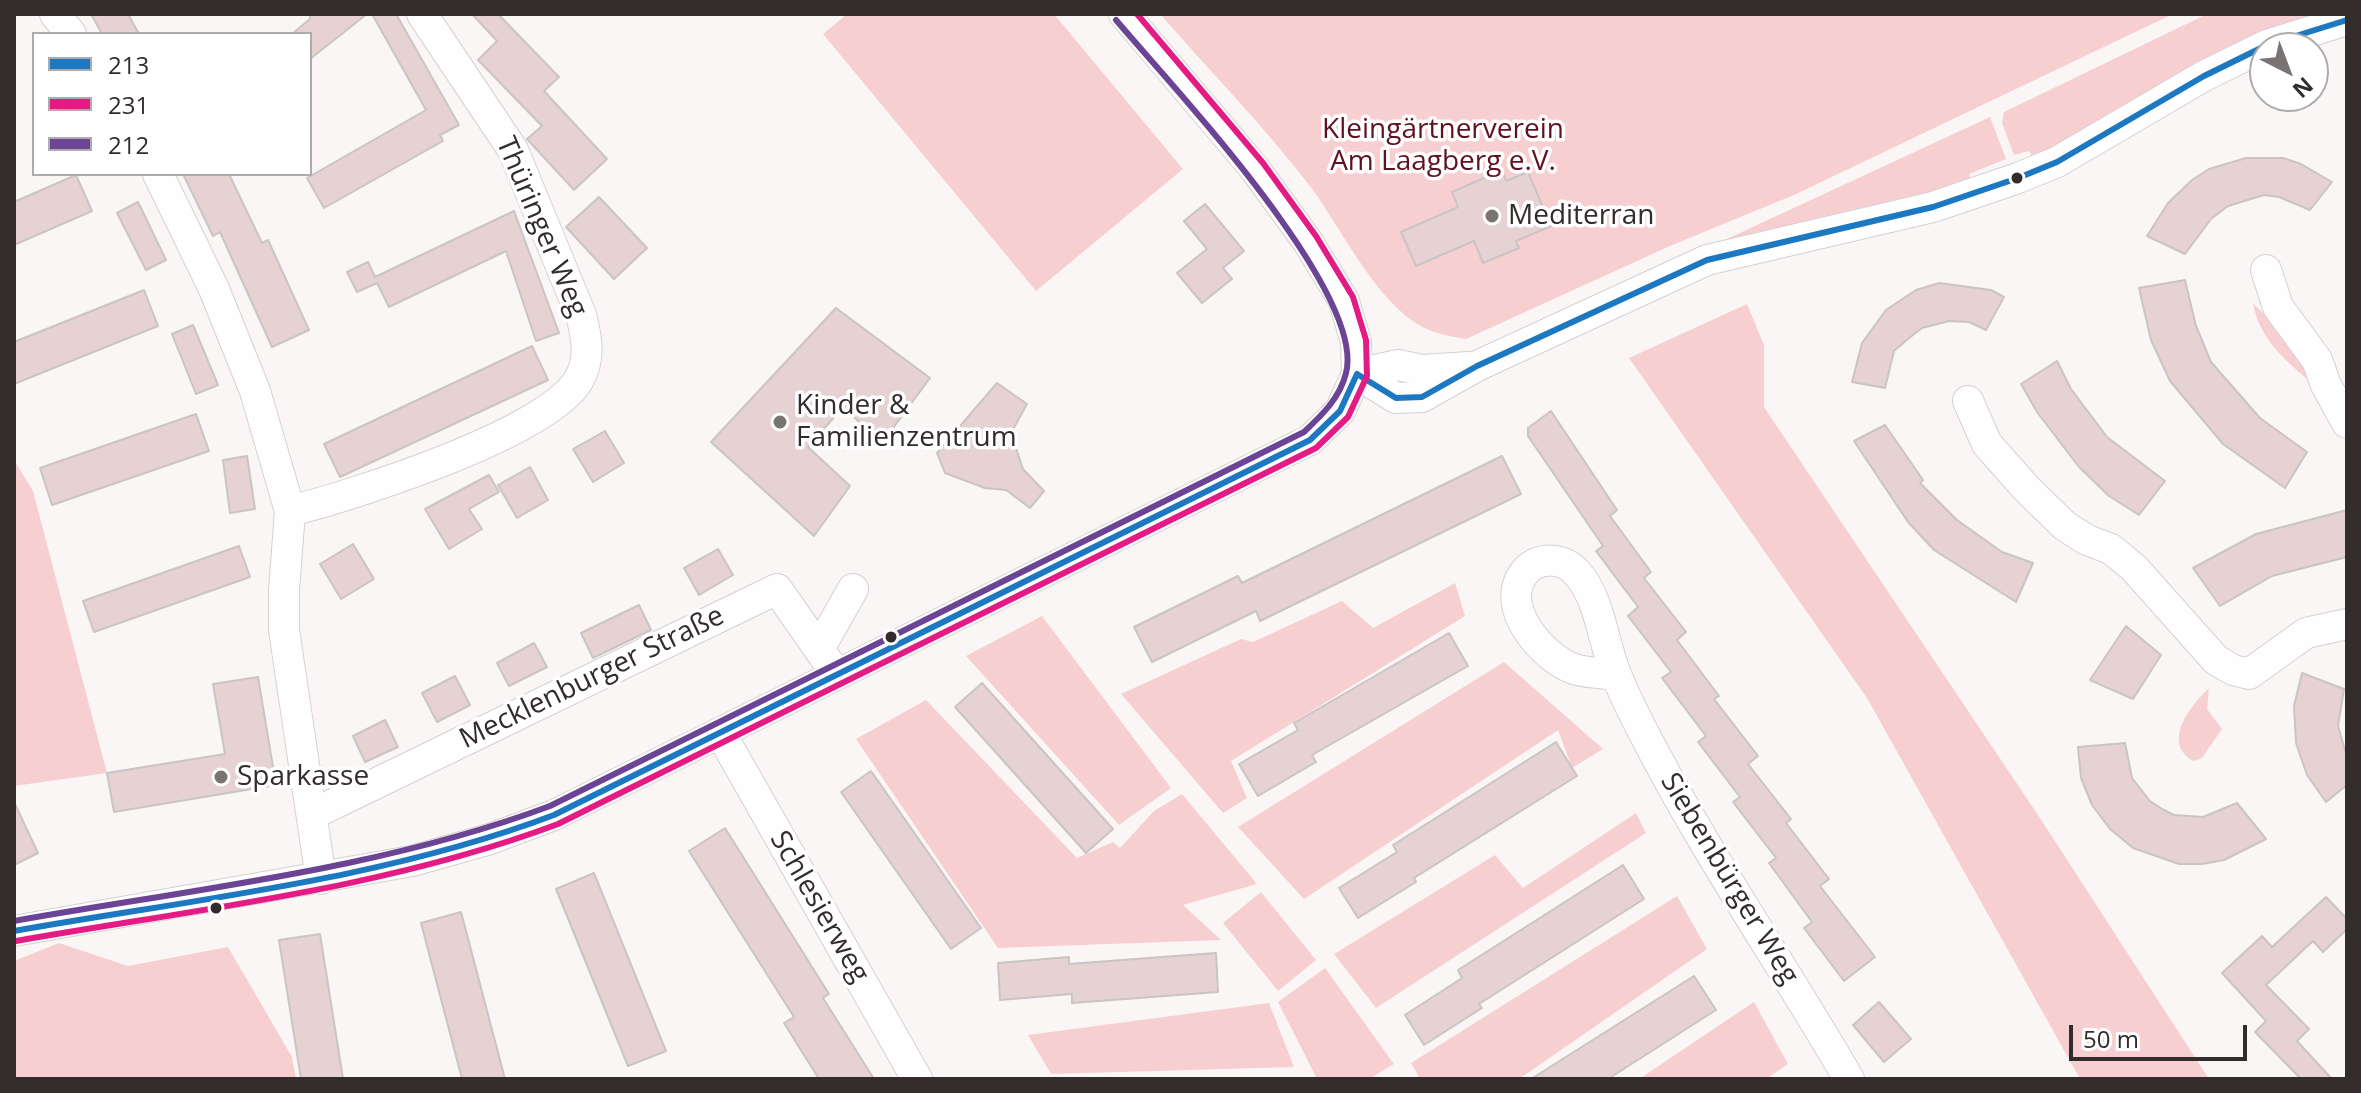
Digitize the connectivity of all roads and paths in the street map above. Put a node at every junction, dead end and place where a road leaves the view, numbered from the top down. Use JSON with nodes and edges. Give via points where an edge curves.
{"nodes":[{"id":1,"x":55,"y":14,"type":"edge"},
{"id":2,"x":422,"y":14,"type":"edge"},
{"id":3,"x":1124,"y":14,"type":"edge"},
{"id":4,"x":2347,"y":20,"type":"edge"},
{"id":5,"x":69,"y":32,"type":"edge"},
{"id":6,"x":159,"y":176,"type":"edge"},
{"id":7,"x":2266,"y":270,"type":"dead end"},
{"id":8,"x":1357,"y":374,"type":"junction"},
{"id":9,"x":1968,"y":401,"type":"dead end"},
{"id":10,"x":2347,"y":423,"type":"edge"},
{"id":11,"x":290,"y":511,"type":"junction"},
{"id":12,"x":853,"y":589,"type":"dead end"},
{"id":13,"x":2347,"y":624,"type":"edge"},
{"id":14,"x":819,"y":649,"type":"junction"},
{"id":15,"x":837,"y":675,"type":"junction"},
{"id":16,"x":1616,"y":675,"type":"dead end"},
{"id":17,"x":721,"y":734,"type":"junction"},
{"id":18,"x":313,"y":814,"type":"junction"},
{"id":19,"x":321,"y":879,"type":"junction"},
{"id":20,"x":14,"y":931,"type":"edge"},
{"id":21,"x":917,"y":1079,"type":"edge"},
{"id":22,"x":1849,"y":1079,"type":"edge"}],
"edges":[{"from":1,"to":5,"type":"street"},
{"from":2,"to":11,"type":"street","name":"Thüringer Weg","via":[[513,150],[581,315],[586,363],[566,396],[547,412],[349,497]]},
{"from":3,"to":8,"type":"street","via":[[1255,169],[1333,282],[1351,320]]},
{"from":4,"to":8,"type":"street","via":[[2267,45],[2057,162],[2008,183],[1933,207],[1707,260],[1477,366],[1422,370],[1398,365]]},
{"from":6,"to":11,"type":"street","via":[[214,289],[255,391]]},
{"from":7,"to":10,"type":"street","via":[[2278,307],[2317,360]]},
{"from":8,"to":15,"type":"street","via":[[1340,411],[1310,440]]},
{"from":9,"to":13,"type":"street","via":[[1987,444],[2037,498],[2065,526],[2111,549],[2134,568],[2216,660],[2249,674],[2306,633]]},
{"from":11,"to":18,"type":"street","via":[[284,630]]},
{"from":12,"to":14,"type":"street"},
{"from":14,"to":15,"type":"street","name":"Mecklenburger Straße"},
{"from":14,"to":18,"type":"street","name":"Mecklenburger Straße","via":[[777,589]]},
{"from":15,"to":17,"type":"street"},
{"from":16,"to":22,"type":"street","name":"Siebenbürger Weg","via":[[1665,772]]},
{"from":17,"to":19,"type":"street","via":[[554,815],[490,839]]},
{"from":17,"to":21,"type":"street","name":"Schlesierweg"},
{"from":18,"to":19,"type":"street"},
{"from":19,"to":20,"type":"street"}]}
